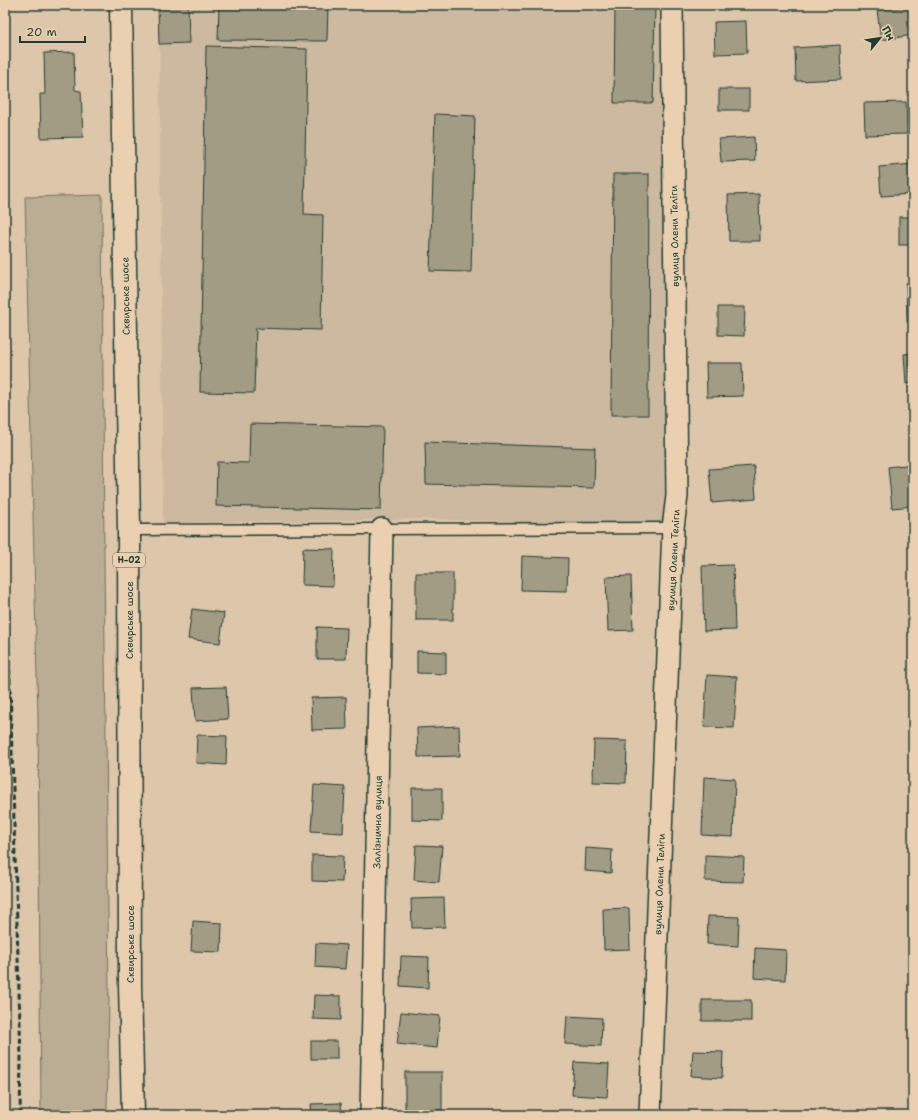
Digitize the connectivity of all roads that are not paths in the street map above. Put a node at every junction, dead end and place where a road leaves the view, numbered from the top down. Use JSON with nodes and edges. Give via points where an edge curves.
{"nodes":[{"id":1,"x":121,"y":5,"type":"edge"},
{"id":2,"x":672,"y":5,"type":"edge"},
{"id":3,"x":674,"y":528,"type":"junction"},
{"id":4,"x":382,"y":529,"type":"junction"},
{"id":5,"x":129,"y":530,"type":"junction"},
{"id":6,"x":133,"y":1115,"type":"edge"},
{"id":7,"x":371,"y":1115,"type":"edge"},
{"id":8,"x":650,"y":1115,"type":"edge"}],
"edges":[{"from":1,"to":5,"type":"main road","name":"Сквирське шосе","number":"Н-02"},
{"from":2,"to":3,"type":"street","name":"вулиця Олени Теліги","via":[[677,496]]},
{"from":3,"to":4,"type":"lane"},
{"from":3,"to":8,"type":"street","name":"вулиця Олени Теліги"},
{"from":4,"to":5,"type":"lane"},
{"from":4,"to":7,"type":"street","name":"Залізнична вулиця"},
{"from":5,"to":6,"type":"main road","name":"Сквирське шосе","number":"Н-02","via":[[130,976]]}]}
